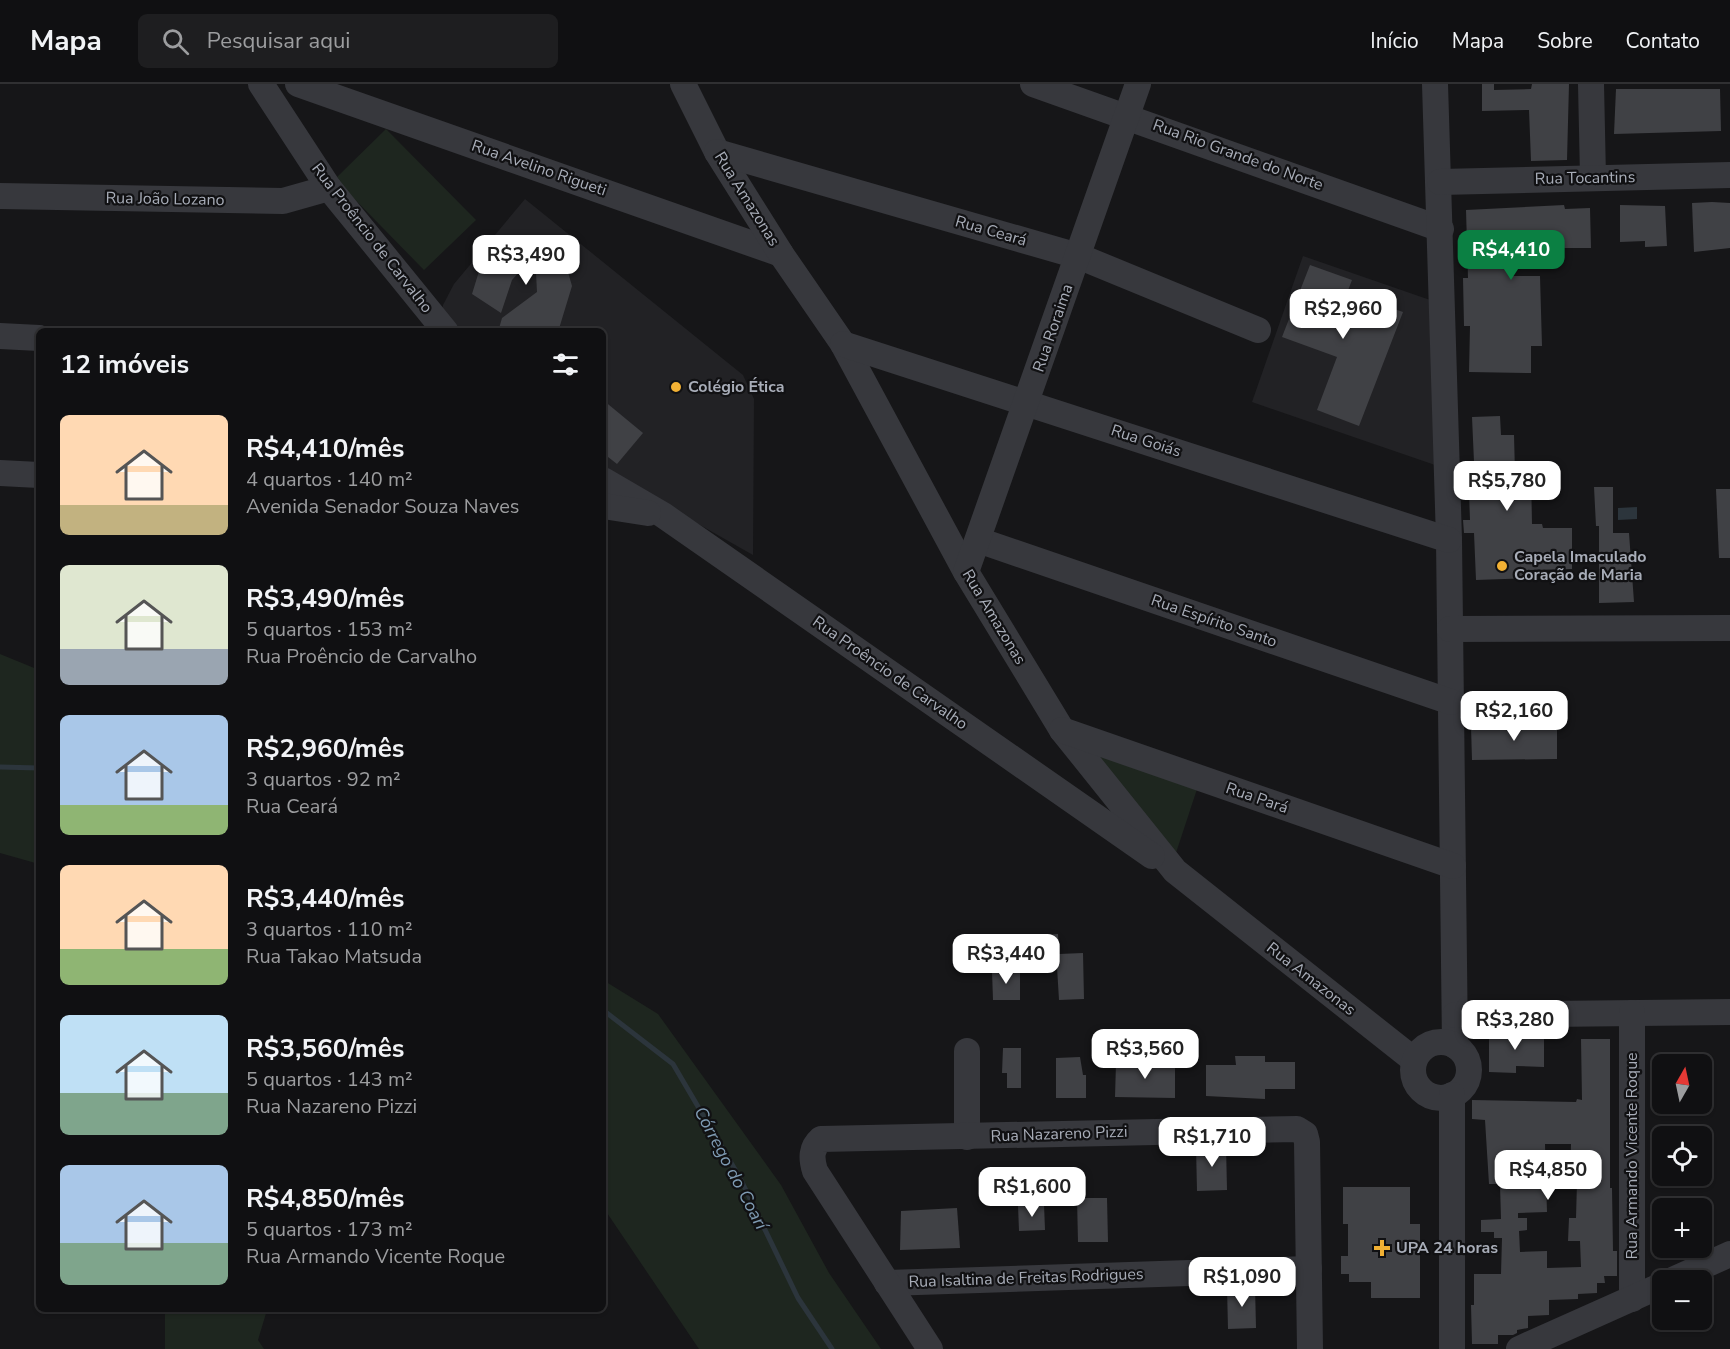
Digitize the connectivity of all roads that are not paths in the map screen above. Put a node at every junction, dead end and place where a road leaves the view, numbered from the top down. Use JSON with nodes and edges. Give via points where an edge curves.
{"nodes":[{"id":1,"x":261,"y":84,"type":"edge"},
{"id":2,"x":298,"y":84,"type":"edge"},
{"id":3,"x":682,"y":84,"type":"edge"},
{"id":4,"x":1138,"y":84,"type":"edge"},
{"id":5,"x":1436,"y":84,"type":"edge"},
{"id":6,"x":1591,"y":84,"type":"edge"},
{"id":7,"x":1042,"y":86,"type":"edge"},
{"id":8,"x":1128,"y":116,"type":"junction"},
{"id":9,"x":717,"y":152,"type":"junction"},
{"id":10,"x":1730,"y":175,"type":"edge"},
{"id":11,"x":1593,"y":177,"type":"junction"},
{"id":12,"x":1440,"y":182,"type":"junction"},
{"id":13,"x":329,"y":188,"type":"junction"},
{"id":14,"x":0,"y":196,"type":"edge"},
{"id":15,"x":1441,"y":229,"type":"junction"},
{"id":16,"x":781,"y":254,"type":"junction"},
{"id":17,"x":1078,"y":256,"type":"junction"},
{"id":18,"x":443,"y":328,"type":"edge"},
{"id":19,"x":1258,"y":330,"type":"dead end"},
{"id":20,"x":0,"y":336,"type":"edge"},
{"id":21,"x":36,"y":338,"type":"edge"},
{"id":22,"x":843,"y":344,"type":"junction"},
{"id":23,"x":1027,"y":401,"type":"junction"},
{"id":24,"x":0,"y":473,"type":"edge"},
{"id":25,"x":36,"y":475,"type":"edge"},
{"id":26,"x":606,"y":482,"type":"edge"},
{"id":27,"x":606,"y":506,"type":"edge"},
{"id":28,"x":663,"y":515,"type":"junction"},
{"id":29,"x":978,"y":540,"type":"junction"},
{"id":30,"x":1449,"y":540,"type":"junction"},
{"id":31,"x":966,"y":572,"type":"junction"},
{"id":32,"x":1730,"y":628,"type":"edge"},
{"id":33,"x":1450,"y":629,"type":"junction"},
{"id":34,"x":1451,"y":702,"type":"junction"},
{"id":35,"x":1062,"y":730,"type":"junction"},
{"id":36,"x":1453,"y":866,"type":"junction"},
{"id":37,"x":1175,"y":871,"type":"junction"},
{"id":38,"x":1730,"y":1012,"type":"edge"},
{"id":39,"x":1632,"y":1013,"type":"junction"},
{"id":40,"x":1455,"y":1015,"type":"junction"},
{"id":41,"x":1455,"y":1046,"type":"junction"},
{"id":42,"x":967,"y":1051,"type":"dead end"},
{"id":43,"x":1414,"y":1060,"type":"junction"},
{"id":44,"x":1452,"y":1095,"type":"junction"},
{"id":45,"x":967,"y":1137,"type":"junction"},
{"id":46,"x":1730,"y":1254,"type":"edge"},
{"id":47,"x":1309,"y":1269,"type":"junction"},
{"id":48,"x":1694,"y":1270,"type":"edge"},
{"id":49,"x":887,"y":1283,"type":"junction"},
{"id":50,"x":1652,"y":1290,"type":"edge"},
{"id":51,"x":1632,"y":1299,"type":"junction"},
{"id":52,"x":930,"y":1349,"type":"edge"},
{"id":53,"x":1310,"y":1349,"type":"edge"},
{"id":54,"x":1452,"y":1349,"type":"edge"},
{"id":55,"x":1519,"y":1349,"type":"edge"}],
"edges":[{"from":1,"to":13,"type":"street","name":"Rua Proêncio de Carvalho"},
{"from":2,"to":16,"type":"street","name":"Rua Avelino Rigueti"},
{"from":3,"to":9,"type":"street","name":"Rua Amazonas"},
{"from":4,"to":8,"type":"street","name":"Rua Roraima"},
{"from":5,"to":12,"type":"street"},
{"from":6,"to":11,"type":"street"},
{"from":7,"to":8,"type":"street","name":"Rua Rio Grande do Norte"},
{"from":8,"to":15,"type":"street","name":"Rua Rio Grande do Norte"},
{"from":8,"to":17,"type":"street","name":"Rua Roraima"},
{"from":9,"to":16,"type":"street","name":"Rua Amazonas"},
{"from":9,"to":17,"type":"street","name":"Rua Ceará"},
{"from":10,"to":11,"type":"street","name":"Rua Tocantins"},
{"from":11,"to":12,"type":"street","name":"Rua Tocantins"},
{"from":12,"to":15,"type":"street"},
{"from":13,"to":14,"type":"street","name":"Rua João Lozano","via":[[283,201]]},
{"from":13,"to":18,"type":"street","name":"Rua Proêncio de Carvalho"},
{"from":15,"to":30,"type":"street"},
{"from":16,"to":22,"type":"street","name":"Rua Amazonas"},
{"from":17,"to":19,"type":"street","name":"Rua Ceará"},
{"from":17,"to":23,"type":"street","name":"Rua Roraima"},
{"from":20,"to":21,"type":"street"},
{"from":22,"to":23,"type":"street","name":"Rua Goiás"},
{"from":22,"to":31,"type":"street","name":"Rua Amazonas"},
{"from":23,"to":29,"type":"street","name":"Rua Roraima"},
{"from":23,"to":30,"type":"street","name":"Rua Goiás"},
{"from":24,"to":25,"type":"street"},
{"from":26,"to":28,"type":"street","name":"Rua Proêncio de Carvalho"},
{"from":27,"to":28,"type":"street"},
{"from":28,"to":37,"type":"street","name":"Rua Proêncio de Carvalho"},
{"from":29,"to":31,"type":"street","name":"Rua Roraima"},
{"from":29,"to":34,"type":"street","name":"Rua Espírito Santo"},
{"from":30,"to":33,"type":"street"},
{"from":31,"to":35,"type":"street","name":"Rua Amazonas"},
{"from":32,"to":33,"type":"street"},
{"from":33,"to":34,"type":"street"},
{"from":34,"to":36,"type":"street"},
{"from":35,"to":36,"type":"street","name":"Rua Pará"},
{"from":35,"to":37,"type":"street","name":"Rua Amazonas"},
{"from":36,"to":40,"type":"street"},
{"from":37,"to":43,"type":"street","name":"Rua Amazonas"},
{"from":38,"to":39,"type":"street"},
{"from":39,"to":40,"type":"street"},
{"from":39,"to":51,"type":"street","name":"Rua Armando Vicente Roque"},
{"from":40,"to":41,"type":"street"},
{"from":41,"to":43,"type":"street","via":[[1432,1043]]},
{"from":41,"to":44,"type":"street","via":[[1468,1062],[1468,1075],[1463,1087]]},
{"from":42,"to":45,"type":"street"},
{"from":43,"to":44,"type":"street","via":[[1414,1078],[1425,1093],[1434,1097]]},
{"from":44,"to":54,"type":"street"},
{"from":45,"to":47,"type":"street","name":"Rua Nazareno Pizzi","via":[[1289,1128],[1305,1134]]},
{"from":45,"to":49,"type":"street","name":"Rua Nazareno Pizzi","via":[[837,1137],[821,1139],[814,1145],[811,1160],[815,1171]]},
{"from":46,"to":48,"type":"street"},
{"from":47,"to":49,"type":"street","name":"Rua Isaltina de Freitas Rodrigues"},
{"from":47,"to":53,"type":"street"},
{"from":49,"to":52,"type":"street"},
{"from":50,"to":51,"type":"street"},
{"from":51,"to":55,"type":"street"}]}
